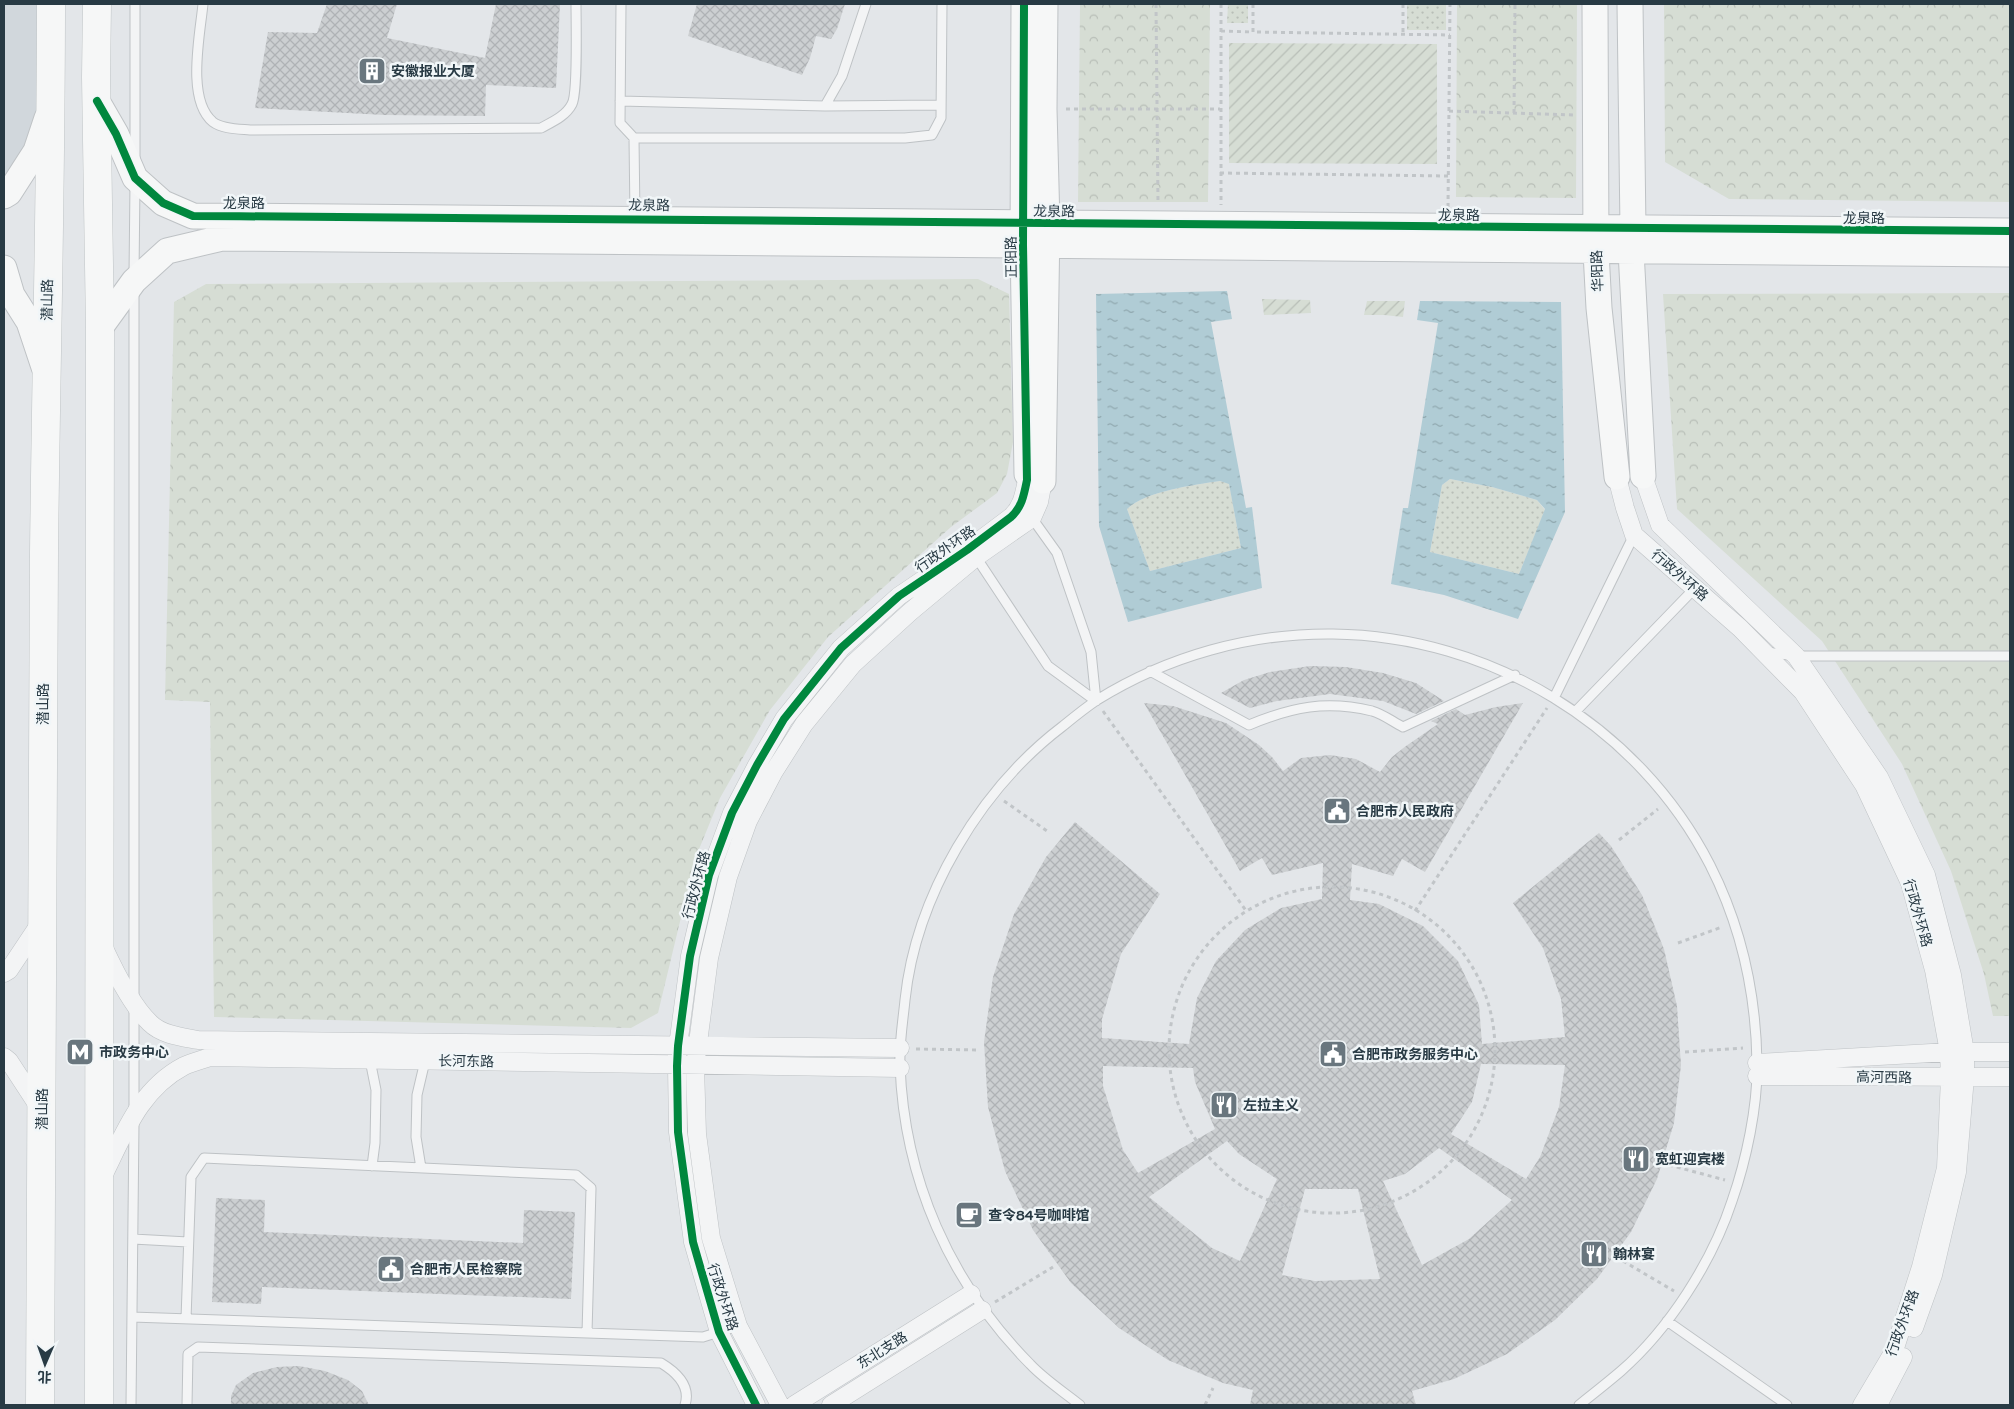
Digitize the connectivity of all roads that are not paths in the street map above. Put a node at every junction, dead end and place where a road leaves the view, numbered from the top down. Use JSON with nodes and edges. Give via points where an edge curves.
{"nodes":[{"id":1,"x":51,"y":4,"type":"edge"},
{"id":2,"x":97,"y":4,"type":"edge"},
{"id":3,"x":136,"y":4,"type":"edge"},
{"id":4,"x":203,"y":4,"type":"edge"},
{"id":5,"x":576,"y":4,"type":"edge"},
{"id":6,"x":621,"y":4,"type":"edge"},
{"id":7,"x":866,"y":4,"type":"edge"},
{"id":8,"x":942,"y":4,"type":"edge"},
{"id":9,"x":1024,"y":4,"type":"edge"},
{"id":10,"x":1045,"y":4,"type":"edge"},
{"id":11,"x":1595,"y":4,"type":"edge"},
{"id":12,"x":1630,"y":4,"type":"edge"},
{"id":13,"x":97,"y":101,"type":"junction"},
{"id":14,"x":620,"y":101,"type":"junction"},
{"id":15,"x":941,"y":105,"type":"junction"},
{"id":16,"x":51,"y":106,"type":"junction"},
{"id":17,"x":825,"y":106,"type":"junction"},
{"id":18,"x":634,"y":138,"type":"junction"},
{"id":19,"x":135,"y":178,"type":"junction"},
{"id":20,"x":4,"y":196,"type":"edge"},
{"id":21,"x":635,"y":230,"type":"junction"},
{"id":22,"x":2010,"y":232,"type":"edge"},
{"id":23,"x":1035,"y":234,"type":"junction"},
{"id":24,"x":1596,"y":240,"type":"junction"},
{"id":25,"x":1632,"y":240,"type":"junction"},
{"id":26,"x":2010,"y":254,"type":"edge"},
{"id":27,"x":4,"y":268,"type":"edge"},
{"id":28,"x":134,"y":281,"type":"junction"},
{"id":29,"x":100,"y":328,"type":"junction"},
{"id":30,"x":46,"y":372,"type":"junction"},
{"id":31,"x":1644,"y":476,"type":"joint"},
{"id":32,"x":1617,"y":477,"type":"joint"},
{"id":33,"x":1035,"y":480,"type":"junction"},
{"id":34,"x":1032,"y":518,"type":"junction"},
{"id":35,"x":1634,"y":535,"type":"junction"},
{"id":36,"x":976,"y":557,"type":"junction"},
{"id":37,"x":1695,"y":588,"type":"junction"},
{"id":38,"x":1762,"y":651,"type":"junction"},
{"id":39,"x":1796,"y":656,"type":"junction"},
{"id":40,"x":2010,"y":656,"type":"edge"},
{"id":41,"x":1150,"y":671,"type":"junction"},
{"id":42,"x":1516,"y":675,"type":"junction"},
{"id":43,"x":1554,"y":698,"type":"junction"},
{"id":44,"x":1096,"y":701,"type":"junction"},
{"id":45,"x":1576,"y":711,"type":"junction"},
{"id":46,"x":41,"y":921,"type":"junction"},
{"id":47,"x":101,"y":940,"type":"junction"},
{"id":48,"x":4,"y":973,"type":"edge"},
{"id":49,"x":134,"y":1001,"type":"junction"},
{"id":50,"x":678,"y":1046,"type":"junction"},
{"id":51,"x":698,"y":1047,"type":"junction"},
{"id":52,"x":900,"y":1048,"type":"junction"},
{"id":53,"x":1957,"y":1052,"type":"junction"},
{"id":54,"x":2010,"y":1052,"type":"edge"},
{"id":55,"x":4,"y":1057,"type":"edge"},
{"id":56,"x":370,"y":1060,"type":"junction"},
{"id":57,"x":425,"y":1060,"type":"junction"},
{"id":58,"x":1757,"y":1062,"type":"junction"},
{"id":59,"x":677,"y":1066,"type":"junction"},
{"id":60,"x":695,"y":1066,"type":"junction"},
{"id":61,"x":900,"y":1068,"type":"junction"},
{"id":62,"x":1957,"y":1077,"type":"junction"},
{"id":63,"x":2010,"y":1077,"type":"edge"},
{"id":64,"x":42,"y":1112,"type":"junction"},
{"id":65,"x":134,"y":1113,"type":"junction"},
{"id":66,"x":372,"y":1166,"type":"junction"},
{"id":67,"x":421,"y":1168,"type":"junction"},
{"id":68,"x":98,"y":1186,"type":"junction"},
{"id":69,"x":133,"y":1239,"type":"junction"},
{"id":70,"x":188,"y":1242,"type":"junction"},
{"id":71,"x":971,"y":1294,"type":"junction"},
{"id":72,"x":982,"y":1310,"type":"junction"},
{"id":73,"x":132,"y":1317,"type":"junction"},
{"id":74,"x":186,"y":1319,"type":"junction"},
{"id":75,"x":1667,"y":1321,"type":"junction"},
{"id":76,"x":738,"y":1326,"type":"junction"},
{"id":77,"x":719,"y":1332,"type":"junction"},
{"id":78,"x":587,"y":1333,"type":"junction"},
{"id":79,"x":40,"y":1405,"type":"edge"},
{"id":80,"x":99,"y":1405,"type":"edge"},
{"id":81,"x":131,"y":1405,"type":"edge"},
{"id":82,"x":187,"y":1405,"type":"edge"},
{"id":83,"x":685,"y":1405,"type":"edge"},
{"id":84,"x":756,"y":1405,"type":"edge"},
{"id":85,"x":780,"y":1405,"type":"edge"},
{"id":86,"x":794,"y":1405,"type":"edge"},
{"id":87,"x":831,"y":1405,"type":"edge"},
{"id":88,"x":1080,"y":1405,"type":"edge"},
{"id":89,"x":1579,"y":1405,"type":"edge"},
{"id":90,"x":1787,"y":1405,"type":"edge"},
{"id":91,"x":1862,"y":1405,"type":"edge"},
{"id":92,"x":1878,"y":1405,"type":"edge"}],
"edges":[{"from":1,"to":16,"type":"main road","name":"潜山路"},
{"from":2,"to":13,"type":"main road"},
{"from":3,"to":19,"type":"lane"},
{"from":4,"to":5,"type":"lane","via":[[196,85],[201,106],[213,122],[250,130],[541,128],[560,118],[572,104]]},
{"from":6,"to":14,"type":"lane"},
{"from":7,"to":17,"type":"lane","via":[[842,76]]},
{"from":8,"to":15,"type":"lane"},
{"from":9,"to":23,"type":"street","name":"正阳路"},
{"from":10,"to":23,"type":"street","name":"正阳路","via":[[1044,109]]},
{"from":11,"to":24,"type":"street","name":"华阳路"},
{"from":12,"to":25,"type":"street"},
{"from":13,"to":19,"type":"street","name":"龙泉路"},
{"from":13,"to":29,"type":"main road"},
{"from":14,"to":17,"type":"lane"},
{"from":14,"to":18,"type":"lane","via":[[620,123]]},
{"from":15,"to":17,"type":"lane"},
{"from":15,"to":18,"type":"lane","via":[[941,118],[932,135],[905,138]]},
{"from":16,"to":20,"type":"street","via":[[36,151]]},
{"from":16,"to":30,"type":"main road","name":"潜山路"},
{"from":18,"to":21,"type":"lane"},
{"from":19,"to":21,"type":"street","name":"龙泉路","via":[[163,203],[193,216]]},
{"from":19,"to":28,"type":"lane"},
{"from":21,"to":23,"type":"street","name":"龙泉路"},
{"from":21,"to":28,"type":"street","name":"龙泉路","via":[[222,238],[167,251]]},
{"from":22,"to":25,"type":"street","name":"龙泉路"},
{"from":23,"to":24,"type":"street","name":"龙泉路"},
{"from":23,"to":24,"type":"street","name":"龙泉路","via":[[1158,225],[1448,227]]},
{"from":23,"to":33,"type":"street","name":"正阳路"},
{"from":24,"to":25,"type":"street","name":"龙泉路"},
{"from":24,"to":32,"type":"street","name":"华阳路","via":[[1599,308]]},
{"from":25,"to":26,"type":"street","name":"龙泉路"},
{"from":25,"to":31,"type":"street"},
{"from":27,"to":30,"type":"street","via":[[12,295],[29,322]]},
{"from":28,"to":29,"type":"street","name":"龙泉路"},
{"from":28,"to":49,"type":"lane"},
{"from":29,"to":47,"type":"main road"},
{"from":30,"to":46,"type":"main road","name":"潜山路"},
{"from":31,"to":39,"type":"street","name":"行政外环路","via":[[1660,525]]},
{"from":32,"to":35,"type":"street","name":"行政外环路"},
{"from":33,"to":34,"type":"street","via":[[1038,502]]},
{"from":33,"to":50,"type":"street","name":"行政外环路","via":[[1017,512],[899,596],[841,648],[784,719],[732,813],[709,875],[690,956]]},
{"from":34,"to":36,"type":"street","name":"行政外环路"},
{"from":34,"to":44,"type":"lane","via":[[1057,553],[1092,652]]},
{"from":35,"to":37,"type":"street","name":"行政外环路"},
{"from":35,"to":43,"type":"lane"},
{"from":36,"to":44,"type":"lane","via":[[1048,666]]},
{"from":36,"to":51,"type":"street","name":"行政外环路","via":[[853,664],[804,724],[773,773],[748,822],[728,877],[709,958]]},
{"from":37,"to":38,"type":"street","name":"行政外环路"},
{"from":37,"to":45,"type":"lane"},
{"from":38,"to":39,"type":"lane"},
{"from":38,"to":53,"type":"street","name":"行政外环路","via":[[1803,692],[1864,785],[1910,883]]},
{"from":39,"to":40,"type":"lane"},
{"from":39,"to":53,"type":"street","name":"行政外环路","via":[[1879,777],[1926,875],[1952,975]]},
{"from":41,"to":42,"type":"lane","via":[[1221,646],[1296,634],[1343,634],[1371,635],[1445,648]]},
{"from":41,"to":42,"type":"lane","via":[[1249,725],[1277,713],[1324,704],[1374,712],[1403,727]]},
{"from":41,"to":44,"type":"lane"},
{"from":42,"to":43,"type":"lane"},
{"from":43,"to":45,"type":"lane"},
{"from":44,"to":52,"type":"lane","via":[[1041,743],[993,793],[955,850],[926,913],[907,980]]},
{"from":45,"to":58,"type":"lane","via":[[1629,755],[1669,801],[1710,865],[1734,922],[1752,995]]},
{"from":46,"to":48,"type":"street"},
{"from":46,"to":64,"type":"main road","name":"潜山路"},
{"from":47,"to":49,"type":"street","name":"长河东路","via":[[114,971]]},
{"from":47,"to":68,"type":"main road"},
{"from":49,"to":50,"type":"street","name":"长河东路","via":[[151,1024],[171,1035],[198,1040]]},
{"from":49,"to":65,"type":"lane"},
{"from":50,"to":51,"type":"street","name":"长河东路"},
{"from":50,"to":59,"type":"street","name":"行政外环路"},
{"from":51,"to":52,"type":"street","name":"长河东路"},
{"from":51,"to":60,"type":"street","name":"行政外环路"},
{"from":52,"to":61,"type":"lane"},
{"from":53,"to":54,"type":"street","name":"高河西路"},
{"from":53,"to":58,"type":"street","name":"高河西路"},
{"from":53,"to":62,"type":"street","name":"行政外环路"},
{"from":55,"to":64,"type":"street"},
{"from":56,"to":57,"type":"street","name":"长河东路"},
{"from":56,"to":65,"type":"street","name":"长河东路","via":[[210,1056],[184,1066],[154,1087]]},
{"from":56,"to":66,"type":"lane","via":[[376,1090],[376,1143]]},
{"from":57,"to":59,"type":"street","name":"长河东路"},
{"from":57,"to":67,"type":"lane","via":[[417,1095],[416,1137]]},
{"from":58,"to":62,"type":"street","name":"高河西路"},
{"from":58,"to":75,"type":"lane","via":[[1749,1142],[1731,1205],[1704,1266]]},
{"from":59,"to":60,"type":"street","name":"长河东路"},
{"from":59,"to":77,"type":"street","name":"行政外环路","via":[[678,1132],[693,1242]]},
{"from":60,"to":61,"type":"street","name":"长河东路"},
{"from":60,"to":76,"type":"street","name":"行政外环路","via":[[696,1134],[712,1238]]},
{"from":61,"to":71,"type":"lane","via":[[909,1148],[933,1224]]},
{"from":62,"to":63,"type":"street","name":"高河西路"},
{"from":62,"to":91,"type":"street","name":"行政外环路","via":[[1946,1168],[1921,1268],[1894,1351]]},
{"from":62,"to":92,"type":"street","name":"行政外环路","via":[[1957,1172],[1933,1274],[1902,1359]]},
{"from":64,"to":79,"type":"main road","name":"潜山路"},
{"from":65,"to":68,"type":"street","name":"长河东路"},
{"from":65,"to":69,"type":"lane"},
{"from":66,"to":67,"type":"lane"},
{"from":66,"to":70,"type":"lane","via":[[204,1158],[191,1177]]},
{"from":67,"to":78,"type":"lane","via":[[576,1175],[591,1188]]},
{"from":68,"to":80,"type":"main road"},
{"from":69,"to":70,"type":"lane"},
{"from":69,"to":73,"type":"lane"},
{"from":70,"to":74,"type":"lane"},
{"from":71,"to":72,"type":"lane"},
{"from":71,"to":86,"type":"street","name":"东北支路"},
{"from":72,"to":87,"type":"street","name":"东北支路"},
{"from":72,"to":88,"type":"lane","via":[[1032,1368]]},
{"from":73,"to":74,"type":"lane"},
{"from":73,"to":81,"type":"lane"},
{"from":74,"to":78,"type":"lane"},
{"from":75,"to":89,"type":"lane","via":[[1624,1368]]},
{"from":75,"to":90,"type":"lane"},
{"from":76,"to":77,"type":"lane"},
{"from":76,"to":85,"type":"street","name":"行政外环路"},
{"from":77,"to":78,"type":"lane","via":[[704,1337]]},
{"from":77,"to":84,"type":"street","name":"行政外环路"},
{"from":82,"to":83,"type":"lane","via":[[188,1354],[198,1347],[661,1363],[675,1371],[683,1383]]}]}
